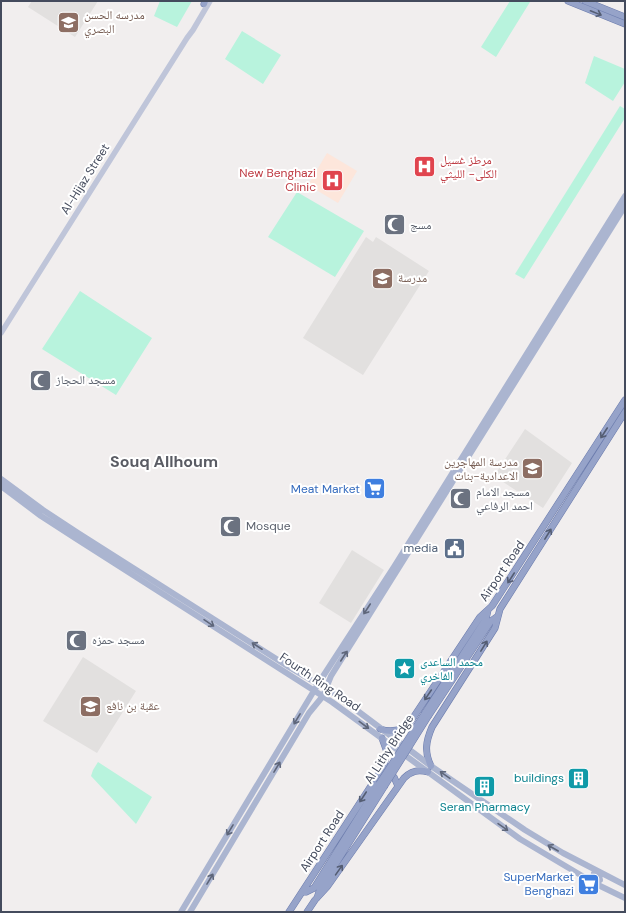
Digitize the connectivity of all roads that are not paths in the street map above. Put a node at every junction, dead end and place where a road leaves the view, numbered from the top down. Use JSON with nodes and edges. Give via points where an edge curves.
{"nodes":[{"id":1,"x":568,"y":1,"type":"edge"},
{"id":2,"x":585,"y":1,"type":"edge"},
{"id":3,"x":206,"y":2,"type":"edge"},
{"id":4,"x":625,"y":18,"type":"edge"},
{"id":5,"x":625,"y":24,"type":"edge"},
{"id":6,"x":625,"y":196,"type":"edge"},
{"id":7,"x":625,"y":206,"type":"edge"},
{"id":8,"x":1,"y":333,"type":"edge"},
{"id":9,"x":625,"y":400,"type":"edge"},
{"id":10,"x":625,"y":412,"type":"edge"},
{"id":11,"x":1,"y":479,"type":"edge"},
{"id":12,"x":1,"y":486,"type":"edge"},
{"id":13,"x":488,"y":610,"type":"junction"},
{"id":14,"x":498,"y":616,"type":"junction"},
{"id":15,"x":328,"y":675,"type":"junction"},
{"id":16,"x":310,"y":679,"type":"junction"},
{"id":17,"x":318,"y":684,"type":"junction"},
{"id":18,"x":326,"y":688,"type":"junction"},
{"id":19,"x":314,"y":691,"type":"junction"},
{"id":20,"x":335,"y":694,"type":"junction"},
{"id":21,"x":322,"y":696,"type":"junction"},
{"id":22,"x":415,"y":715,"type":"junction"},
{"id":23,"x":432,"y":728,"type":"junction"},
{"id":24,"x":380,"y":729,"type":"junction"},
{"id":25,"x":382,"y":738,"type":"junction"},
{"id":26,"x":431,"y":766,"type":"junction"},
{"id":27,"x":380,"y":772,"type":"junction"},
{"id":28,"x":428,"y":772,"type":"junction"},
{"id":29,"x":398,"y":786,"type":"junction"},
{"id":30,"x":240,"y":813,"type":"junction"},
{"id":31,"x":247,"y":817,"type":"junction"},
{"id":32,"x":571,"y":858,"type":"junction"},
{"id":33,"x":562,"y":865,"type":"junction"},
{"id":34,"x":625,"y":885,"type":"edge"},
{"id":35,"x":625,"y":889,"type":"edge"},
{"id":36,"x":302,"y":892,"type":"junction"},
{"id":37,"x":625,"y":896,"type":"edge"},
{"id":38,"x":317,"y":898,"type":"junction"},
{"id":39,"x":180,"y":912,"type":"edge"},
{"id":40,"x":190,"y":912,"type":"edge"},
{"id":41,"x":289,"y":912,"type":"edge"},
{"id":42,"x":307,"y":912,"type":"edge"}],
"edges":[{"from":1,"to":5,"type":"highway","one_way":true},
{"from":2,"to":4,"type":"highway"},
{"from":3,"to":8,"type":"main road","name":"Al-Hijaz Street","via":[[187,38]]},
{"from":6,"to":15,"type":"main road","one_way":true},
{"from":15,"to":7,"type":"main road","one_way":true},
{"from":9,"to":13,"type":"highway","name":"Airport Road","one_way":true},
{"from":14,"to":10,"type":"highway","name":"Airport Road","one_way":true,"via":[[500,609]]},
{"from":16,"to":11,"type":"main road","name":"Fourth Ring Road","one_way":true,"via":[[72,529]]},
{"from":12,"to":19,"type":"main road","name":"Fourth Ring Road","one_way":true,"via":[[52,523]]},
{"from":13,"to":22,"type":"highway","name":"Airport Road","one_way":true,"via":[[482,614]]},
{"from":13,"to":36,"type":"highway","name":"Al Lithy Bridge","bridge":true,"via":[[486,619],[314,888]]},
{"from":23,"to":14,"type":"highway","name":"Airport Road","one_way":true,"via":[[495,628]]},
{"from":14,"to":38,"type":"highway","name":"Al Lithy Bridge","bridge":true,"via":[[491,621],[384,787],[320,889]]},
{"from":15,"to":16,"type":"main road"},
{"from":15,"to":17,"type":"main road"},
{"from":15,"to":18,"type":"main road"},
{"from":15,"to":20,"type":"main road"},
{"from":16,"to":17,"type":"main road","name":"Fourth Ring Road"},
{"from":17,"to":18,"type":"main road","name":"Fourth Ring Road"},
{"from":17,"to":19,"type":"main road"},
{"from":18,"to":20,"type":"main road","name":"Fourth Ring Road"},
{"from":18,"to":21,"type":"main road"},
{"from":19,"to":21,"type":"main road","name":"Fourth Ring Road"},
{"from":19,"to":30,"type":"main road","one_way":true},
{"from":20,"to":24,"type":"main road","name":"Fourth Ring Road"},
{"from":21,"to":25,"type":"main road","name":"Fourth Ring Road","one_way":true},
{"from":31,"to":21,"type":"main road","one_way":true,"via":[[309,713]]},
{"from":22,"to":23,"type":"highway","via":[[420,724]]},
{"from":22,"to":24,"type":"highway","name":"Airport Road","via":[[409,724],[399,730]]},
{"from":23,"to":26,"type":"highway","name":"Airport Road","via":[[426,747]]},
{"from":24,"to":26,"type":"main road","name":"Fourth Ring Road"},
{"from":25,"to":27,"type":"highway","name":"Airport Road","via":[[387,756]]},
{"from":25,"to":28,"type":"main road","name":"Fourth Ring Road"},
{"from":32,"to":26,"type":"main road","name":"Fourth Ring Road","one_way":true},
{"from":27,"to":29,"type":"highway","via":[[392,775]]},
{"from":27,"to":36,"type":"highway","name":"Airport Road","one_way":true},
{"from":28,"to":29,"type":"highway","via":[[409,773]]},
{"from":28,"to":33,"type":"main road","name":"Fourth Ring Road","one_way":true,"via":[[520,839]]},
{"from":38,"to":29,"type":"highway","one_way":true},
{"from":30,"to":31,"type":"main road"},
{"from":30,"to":39,"type":"main road","one_way":true},
{"from":40,"to":31,"type":"main road","one_way":true},
{"from":32,"to":33,"type":"main road","via":[[574,863],[599,876],[599,881],[573,867]]},
{"from":32,"to":34,"type":"main road","name":"Fourth Ring Road"},
{"from":33,"to":37,"type":"main road","name":"Fourth Ring Road","via":[[594,883]]},
{"from":35,"to":37,"type":"main road","via":[[613,883],[610,886]]},
{"from":36,"to":41,"type":"highway","name":"Airport Road"},
{"from":38,"to":42,"type":"highway"}]}
